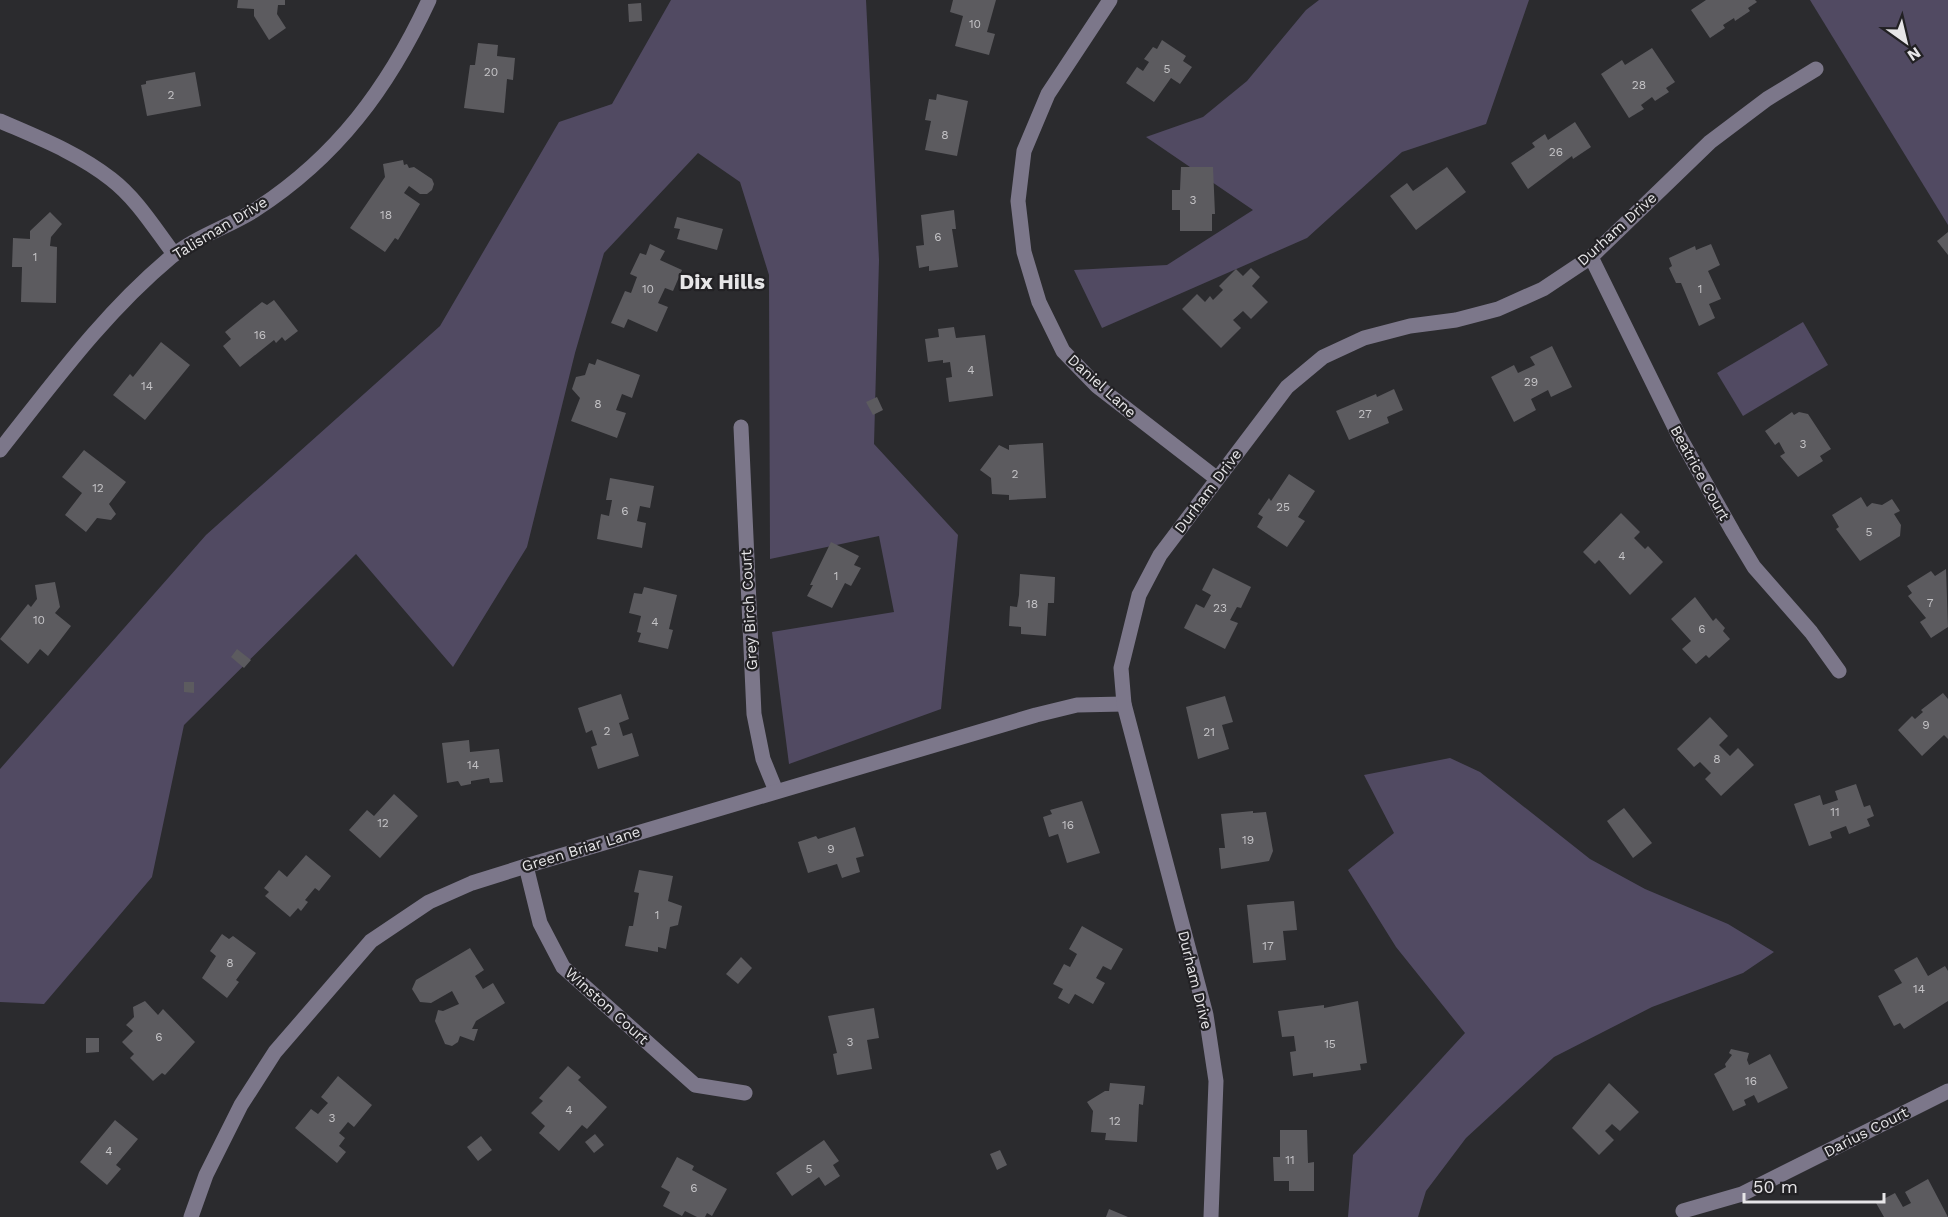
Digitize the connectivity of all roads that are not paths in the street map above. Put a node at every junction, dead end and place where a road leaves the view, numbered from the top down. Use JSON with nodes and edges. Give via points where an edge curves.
{"nodes":[{"id":1,"x":429,"y":0,"type":"edge"},
{"id":2,"x":1110,"y":0,"type":"edge"},
{"id":3,"x":1816,"y":69,"type":"dead end"},
{"id":4,"x":0,"y":121,"type":"edge"},
{"id":5,"x":174,"y":254,"type":"junction"},
{"id":6,"x":1591,"y":257,"type":"junction"},
{"id":7,"x":741,"y":427,"type":"dead end"},
{"id":8,"x":0,"y":450,"type":"edge"},
{"id":9,"x":1216,"y":478,"type":"junction"},
{"id":10,"x":1839,"y":671,"type":"dead end"},
{"id":11,"x":1124,"y":704,"type":"junction"},
{"id":12,"x":776,"y":791,"type":"junction"},
{"id":13,"x":526,"y":866,"type":"junction"},
{"id":14,"x":1948,"y":1091,"type":"edge"},
{"id":15,"x":745,"y":1093,"type":"dead end"},
{"id":16,"x":1683,"y":1211,"type":"dead end"},
{"id":17,"x":190,"y":1217,"type":"edge"},
{"id":18,"x":1211,"y":1217,"type":"edge"}],
"edges":[{"from":1,"to":5,"type":"street","name":"Talisman Drive","via":[[405,50],[344,137],[304,174],[254,210]]},
{"from":2,"to":9,"type":"street","name":"Daniel Lane","via":[[1048,94],[1024,151],[1018,201],[1024,252],[1039,302],[1064,351],[1097,386]]},
{"from":3,"to":6,"type":"street","name":"Durham Drive","via":[[1767,99],[1710,142]]},
{"from":4,"to":5,"type":"street","via":[[73,153],[113,180],[145,214]]},
{"from":5,"to":8,"type":"street","name":"Talisman Drive","via":[[91,334]]},
{"from":6,"to":9,"type":"street","name":"Durham Drive","via":[[1543,289],[1498,309],[1376,335],[1323,357],[1287,387]]},
{"from":6,"to":10,"type":"street","name":"Beatrice Court","via":[[1679,436],[1733,532],[1754,567],[1811,632]]},
{"from":7,"to":12,"type":"street","name":"Grey Birch Court","via":[[754,714],[763,759]]},
{"from":9,"to":11,"type":"street","name":"Durham Drive","via":[[1160,555],[1139,595],[1121,668]]},
{"from":11,"to":12,"type":"street","name":"Green Briar Lane","via":[[1077,705],[1036,715]]},
{"from":11,"to":18,"type":"street","name":"Durham Drive","via":[[1206,1015],[1216,1080]]},
{"from":12,"to":13,"type":"street","name":"Green Briar Lane"},
{"from":13,"to":15,"type":"street","name":"Winston Court","via":[[540,923],[563,967],[695,1085]]},
{"from":13,"to":17,"type":"street","name":"Green Briar Lane","via":[[429,902],[371,941],[275,1052],[241,1105]]},
{"from":14,"to":16,"type":"street","name":"Darius Court","via":[[1742,1194]]}]}
